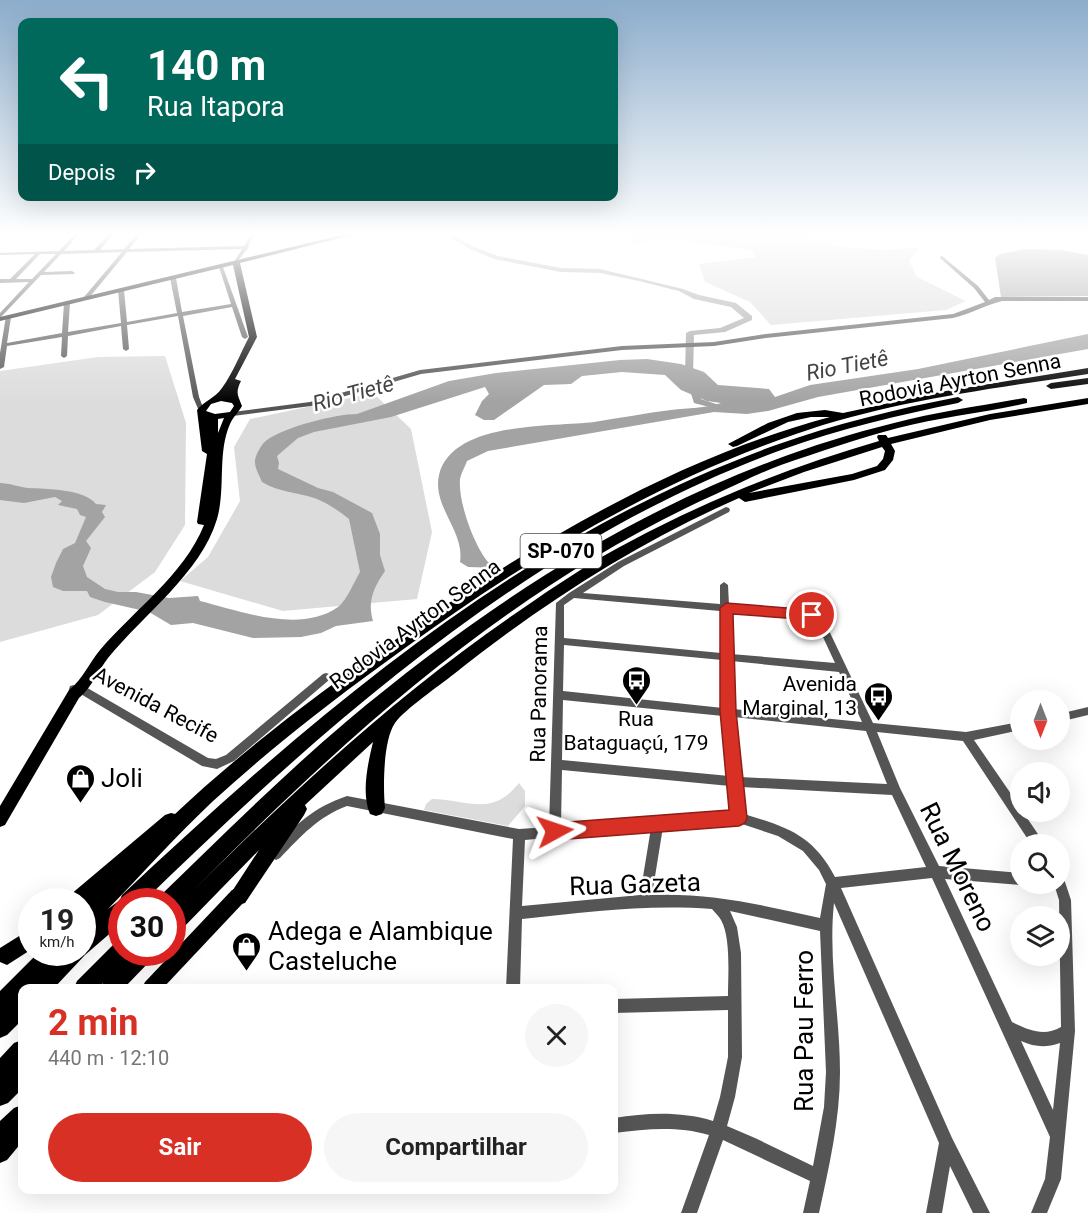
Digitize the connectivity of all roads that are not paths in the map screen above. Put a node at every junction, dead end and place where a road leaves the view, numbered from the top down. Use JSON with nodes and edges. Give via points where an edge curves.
{"nodes":[{"id":1,"x":25,"y":290,"type":"edge"},
{"id":2,"x":93,"y":290,"type":"edge"},
{"id":3,"x":121,"y":290,"type":"joint"},
{"id":4,"x":176,"y":290,"type":"edge"},
{"id":5,"x":229,"y":290,"type":"edge"},
{"id":6,"x":245,"y":290,"type":"edge"},
{"id":7,"x":247,"y":290,"type":"edge"},
{"id":8,"x":973,"y":290,"type":"edge"},
{"id":9,"x":86,"y":298,"type":"junction"},
{"id":10,"x":1088,"y":299,"type":"edge"},
{"id":11,"x":983,"y":300,"type":"junction"},
{"id":12,"x":0,"y":303,"type":"edge"},
{"id":13,"x":12,"y":303,"type":"junction"},
{"id":14,"x":67,"y":303,"type":"junction"},
{"id":15,"x":234,"y":305,"type":"junction"},
{"id":16,"x":180,"y":314,"type":"junction"},
{"id":17,"x":3,"y":317,"type":"edge"},
{"id":18,"x":124,"y":324,"type":"junction"},
{"id":19,"x":64,"y":335,"type":"junction"},
{"id":20,"x":245,"y":337,"type":"dead end"},
{"id":21,"x":4,"y":345,"type":"junction"},
{"id":22,"x":126,"y":349,"type":"dead end"},
{"id":23,"x":64,"y":356,"type":"dead end"},
{"id":24,"x":1,"y":367,"type":"edge"},
{"id":25,"x":1088,"y":371,"type":"edge"},
{"id":26,"x":1087,"y":392,"type":"edge"},
{"id":27,"x":196,"y":398,"type":"junction"},
{"id":28,"x":233,"y":399,"type":"junction"},
{"id":29,"x":214,"y":400,"type":"junction"},
{"id":30,"x":888,"y":404,"type":"junction"},
{"id":31,"x":201,"y":411,"type":"junction"},
{"id":32,"x":233,"y":413,"type":"junction"},
{"id":33,"x":214,"y":417,"type":"junction"},
{"id":34,"x":777,"y":448,"type":"junction"},
{"id":35,"x":209,"y":466,"type":"junction"},
{"id":36,"x":668,"y":480,"type":"junction"},
{"id":37,"x":706,"y":508,"type":"junction"},
{"id":38,"x":726,"y":510,"type":"dead end"},
{"id":39,"x":591,"y":583,"type":"junction"},
{"id":40,"x":724,"y":585,"type":"dead end"},
{"id":41,"x":156,"y":592,"type":"junction"},
{"id":42,"x":572,"y":595,"type":"junction"},
{"id":43,"x":594,"y":597,"type":"junction"},
{"id":44,"x":726,"y":608,"type":"junction"},
{"id":45,"x":559,"y":641,"type":"junction"},
{"id":46,"x":726,"y":656,"type":"junction"},
{"id":47,"x":843,"y":668,"type":"junction"},
{"id":48,"x":326,"y":677,"type":"dead end"},
{"id":49,"x":76,"y":691,"type":"junction"},
{"id":50,"x":558,"y":695,"type":"junction"},
{"id":51,"x":728,"y":711,"type":"junction"},
{"id":52,"x":1086,"y":715,"type":"edge"},
{"id":53,"x":389,"y":717,"type":"junction"},
{"id":54,"x":1070,"y":717,"type":"edge"},
{"id":55,"x":870,"y":727,"type":"junction"},
{"id":56,"x":1010,"y":728,"type":"edge"},
{"id":57,"x":966,"y":737,"type":"junction"},
{"id":58,"x":558,"y":765,"type":"junction"},
{"id":59,"x":736,"y":782,"type":"junction"},
{"id":60,"x":314,"y":786,"type":"junction"},
{"id":61,"x":895,"y":790,"type":"junction"},
{"id":62,"x":205,"y":798,"type":"junction"},
{"id":63,"x":376,"y":808,"type":"junction"},
{"id":64,"x":739,"y":818,"type":"junction"},
{"id":65,"x":0,"y":820,"type":"edge"},
{"id":66,"x":658,"y":823,"type":"junction"},
{"id":67,"x":555,"y":831,"type":"junction"},
{"id":68,"x":1031,"y":834,"type":"edge"},
{"id":69,"x":519,"y":835,"type":"junction"},
{"id":70,"x":935,"y":872,"type":"junction"},
{"id":71,"x":1010,"y":878,"type":"edge"},
{"id":72,"x":832,"y":883,"type":"junction"},
{"id":73,"x":93,"y":888,"type":"edge"},
{"id":74,"x":144,"y":888,"type":"edge"},
{"id":75,"x":181,"y":888,"type":"edge"},
{"id":76,"x":1063,"y":894,"type":"edge"},
{"id":77,"x":238,"y":896,"type":"junction"},
{"id":78,"x":645,"y":901,"type":"junction"},
{"id":79,"x":715,"y":903,"type":"junction"},
{"id":80,"x":96,"y":908,"type":"edge"},
{"id":81,"x":186,"y":911,"type":"edge"},
{"id":82,"x":516,"y":913,"type":"junction"},
{"id":83,"x":108,"y":922,"type":"edge"},
{"id":84,"x":826,"y":926,"type":"junction"},
{"id":85,"x":96,"y":934,"type":"edge"},
{"id":86,"x":18,"y":946,"type":"edge"},
{"id":87,"x":2,"y":956,"type":"edge"},
{"id":88,"x":108,"y":964,"type":"edge"},
{"id":89,"x":39,"y":966,"type":"edge"},
{"id":90,"x":63,"y":966,"type":"edge"},
{"id":91,"x":132,"y":966,"type":"edge"},
{"id":92,"x":21,"y":984,"type":"edge"},
{"id":93,"x":44,"y":984,"type":"edge"},
{"id":94,"x":88,"y":984,"type":"edge"},
{"id":95,"x":115,"y":984,"type":"edge"},
{"id":96,"x":155,"y":984,"type":"edge"},
{"id":97,"x":513,"y":984,"type":"edge"},
{"id":98,"x":18,"y":987,"type":"edge"},
{"id":99,"x":735,"y":1003,"type":"junction"},
{"id":100,"x":0,"y":1005,"type":"edge"},
{"id":101,"x":618,"y":1006,"type":"edge"},
{"id":102,"x":18,"y":1010,"type":"edge"},
{"id":103,"x":0,"y":1028,"type":"edge"},
{"id":104,"x":1007,"y":1028,"type":"junction"},
{"id":105,"x":1068,"y":1030,"type":"junction"},
{"id":106,"x":18,"y":1055,"type":"edge"},
{"id":107,"x":0,"y":1074,"type":"edge"},
{"id":108,"x":18,"y":1078,"type":"edge"},
{"id":109,"x":0,"y":1095,"type":"edge"},
{"id":110,"x":18,"y":1120,"type":"edge"},
{"id":111,"x":618,"y":1125,"type":"edge"},
{"id":112,"x":717,"y":1129,"type":"junction"},
{"id":113,"x":18,"y":1132,"type":"edge"},
{"id":114,"x":0,"y":1137,"type":"edge"},
{"id":115,"x":1058,"y":1137,"type":"junction"},
{"id":116,"x":947,"y":1143,"type":"junction"},
{"id":117,"x":0,"y":1153,"type":"edge"},
{"id":118,"x":819,"y":1177,"type":"junction"},
{"id":119,"x":689,"y":1213,"type":"edge"},
{"id":120,"x":810,"y":1213,"type":"edge"},
{"id":121,"x":934,"y":1213,"type":"edge"},
{"id":122,"x":982,"y":1213,"type":"edge"},
{"id":123,"x":1039,"y":1213,"type":"edge"}],
"edges":[{"from":1,"to":13,"type":"street"},
{"from":2,"to":9,"type":"street"},
{"from":3,"to":9,"type":"main road"},
{"from":3,"to":18,"type":"street"},
{"from":4,"to":16,"type":"street"},
{"from":5,"to":15,"type":"street"},
{"from":6,"to":29,"type":"main road","via":[[253,337],[225,390]]},
{"from":7,"to":28,"type":"main road","via":[[258,336],[232,391]]},
{"from":8,"to":11,"type":"street"},
{"from":9,"to":14,"type":"main road"},
{"from":10,"to":11,"type":"street"},
{"from":11,"to":32,"type":"street","via":[[970,313],[954,316],[420,372],[311,404]]},
{"from":12,"to":13,"type":"street"},
{"from":13,"to":17,"type":"street"},
{"from":14,"to":17,"type":"main road"},
{"from":14,"to":19,"type":"street"},
{"from":15,"to":16,"type":"street"},
{"from":15,"to":20,"type":"street"},
{"from":16,"to":18,"type":"street"},
{"from":16,"to":27,"type":"street"},
{"from":17,"to":21,"type":"street"},
{"from":18,"to":19,"type":"street"},
{"from":18,"to":22,"type":"street"},
{"from":19,"to":21,"type":"street"},
{"from":19,"to":23,"type":"street"},
{"from":21,"to":24,"type":"street"},
{"from":25,"to":30,"type":"highway"},
{"from":26,"to":34,"type":"highway","name":"Rodovia Ayrton Senna","number":"SP-070","via":[[996,394],[910,410]]},
{"from":26,"to":37,"type":"highway","via":[[911,435],[811,465]]},
{"from":26,"to":75,"type":"highway","name":"Rodovia Ayrton Senna","number":"SP-070","via":[[989,405],[835,442],[765,466],[616,537],[523,595],[375,706],[243,824]]},
{"from":27,"to":29,"type":"street"},
{"from":27,"to":31,"type":"street"},
{"from":28,"to":29,"type":"main road"},
{"from":28,"to":32,"type":"main road","via":[[238,403]]},
{"from":29,"to":31,"type":"main road","via":[[204,404]]},
{"from":30,"to":34,"type":"highway"},
{"from":30,"to":36,"type":"highway","via":[[796,430]]},
{"from":31,"to":33,"type":"main road"},
{"from":31,"to":35,"type":"main road"},
{"from":32,"to":33,"type":"main road"},
{"from":32,"to":41,"type":"main road","via":[[222,428],[208,531],[194,553]]},
{"from":33,"to":35,"type":"main road"},
{"from":34,"to":74,"type":"highway","name":"Rodovia Ayrton Senna","number":"SP-070","via":[[705,477],[606,526],[512,581],[440,630],[299,743]]},
{"from":35,"to":41,"type":"main road","via":[[200,531]]},
{"from":36,"to":37,"type":"highway","via":[[693,464],[802,413],[850,417],[878,432],[890,451],[882,468],[854,477]]},
{"from":36,"to":62,"type":"highway","via":[[560,538],[449,607],[297,718]]},
{"from":37,"to":53,"type":"highway","via":[[615,557],[531,609]]},
{"from":38,"to":39,"type":"street","name":"Rua Panorama"},
{"from":39,"to":42,"type":"street","name":"Rua Panorama"},
{"from":39,"to":43,"type":"street"},
{"from":40,"to":44,"type":"street"},
{"from":41,"to":49,"type":"main road"},
{"from":42,"to":43,"type":"street"},
{"from":42,"to":45,"type":"street","name":"Rua Panorama","via":[[560,603]]},
{"from":43,"to":44,"type":"street"},
{"from":44,"to":46,"type":"street"},
{"from":44,"to":47,"type":"street","name":"Rua Moreno","via":[[812,615],[820,620]]},
{"from":45,"to":46,"type":"street"},
{"from":45,"to":50,"type":"street","name":"Rua Panorama"},
{"from":46,"to":47,"type":"street"},
{"from":46,"to":51,"type":"street"},
{"from":47,"to":55,"type":"street","name":"Rua Moreno"},
{"from":48,"to":49,"type":"street","name":"Avenida Recife","via":[[230,758],[217,764],[206,763]]},
{"from":49,"to":65,"type":"main road"},
{"from":50,"to":51,"type":"street"},
{"from":50,"to":58,"type":"street","name":"Rua Panorama"},
{"from":51,"to":55,"type":"street"},
{"from":51,"to":59,"type":"street"},
{"from":52,"to":54,"type":"street"},
{"from":53,"to":60,"type":"highway"},
{"from":53,"to":63,"type":"highway","via":[[373,780]]},
{"from":55,"to":57,"type":"street"},
{"from":55,"to":61,"type":"street","name":"Rua Moreno"},
{"from":56,"to":57,"type":"street"},
{"from":57,"to":68,"type":"street"},
{"from":58,"to":59,"type":"street"},
{"from":58,"to":67,"type":"street","name":"Rua Panorama"},
{"from":59,"to":61,"type":"street"},
{"from":59,"to":64,"type":"street"},
{"from":60,"to":77,"type":"highway"},
{"from":60,"to":81,"type":"highway"},
{"from":61,"to":70,"type":"street","name":"Rua Moreno"},
{"from":62,"to":73,"type":"highway","via":[[180,813]]},
{"from":62,"to":80,"type":"highway"},
{"from":63,"to":69,"type":"street"},
{"from":63,"to":77,"type":"street","via":[[347,801],[331,806],[302,825]]},
{"from":64,"to":66,"type":"street"},
{"from":64,"to":72,"type":"street","via":[[781,831],[807,848]]},
{"from":66,"to":67,"type":"street"},
{"from":66,"to":78,"type":"street"},
{"from":67,"to":69,"type":"street"},
{"from":69,"to":82,"type":"street"},
{"from":70,"to":71,"type":"street"},
{"from":70,"to":72,"type":"street"},
{"from":70,"to":104,"type":"street","name":"Rua Moreno"},
{"from":72,"to":84,"type":"street","name":"Rua Pau Ferro"},
{"from":72,"to":116,"type":"street"},
{"from":76,"to":105,"type":"street"},
{"from":77,"to":96,"type":"main road"},
{"from":78,"to":79,"type":"street","name":"Rua Gazeta"},
{"from":78,"to":82,"type":"street","name":"Rua Gazeta"},
{"from":79,"to":84,"type":"street","name":"Rua Gazeta"},
{"from":79,"to":99,"type":"street","via":[[731,927]]},
{"from":82,"to":97,"type":"street"},
{"from":83,"to":85,"type":"highway"},
{"from":84,"to":118,"type":"street","name":"Rua Pau Ferro","via":[[834,1071],[832,1107]]},
{"from":86,"to":87,"type":"highway"},
{"from":88,"to":94,"type":"highway"},
{"from":89,"to":92,"type":"highway"},
{"from":90,"to":93,"type":"highway"},
{"from":91,"to":95,"type":"highway"},
{"from":98,"to":100,"type":"highway"},
{"from":99,"to":101,"type":"street"},
{"from":99,"to":112,"type":"street","via":[[733,1073]]},
{"from":102,"to":103,"type":"highway"},
{"from":104,"to":105,"type":"street","via":[[1044,1040],[1057,1038]]},
{"from":104,"to":115,"type":"street","name":"Rua Moreno"},
{"from":105,"to":115,"type":"street"},
{"from":106,"to":107,"type":"highway"},
{"from":108,"to":109,"type":"highway"},
{"from":110,"to":114,"type":"highway"},
{"from":111,"to":112,"type":"street","via":[[679,1120]]},
{"from":112,"to":118,"type":"street"},
{"from":112,"to":119,"type":"street"},
{"from":113,"to":117,"type":"main road"},
{"from":115,"to":123,"type":"street","via":[[1053,1179]]},
{"from":116,"to":121,"type":"street"},
{"from":116,"to":122,"type":"street"},
{"from":118,"to":120,"type":"street","name":"Rua Pau Ferro"}]}
